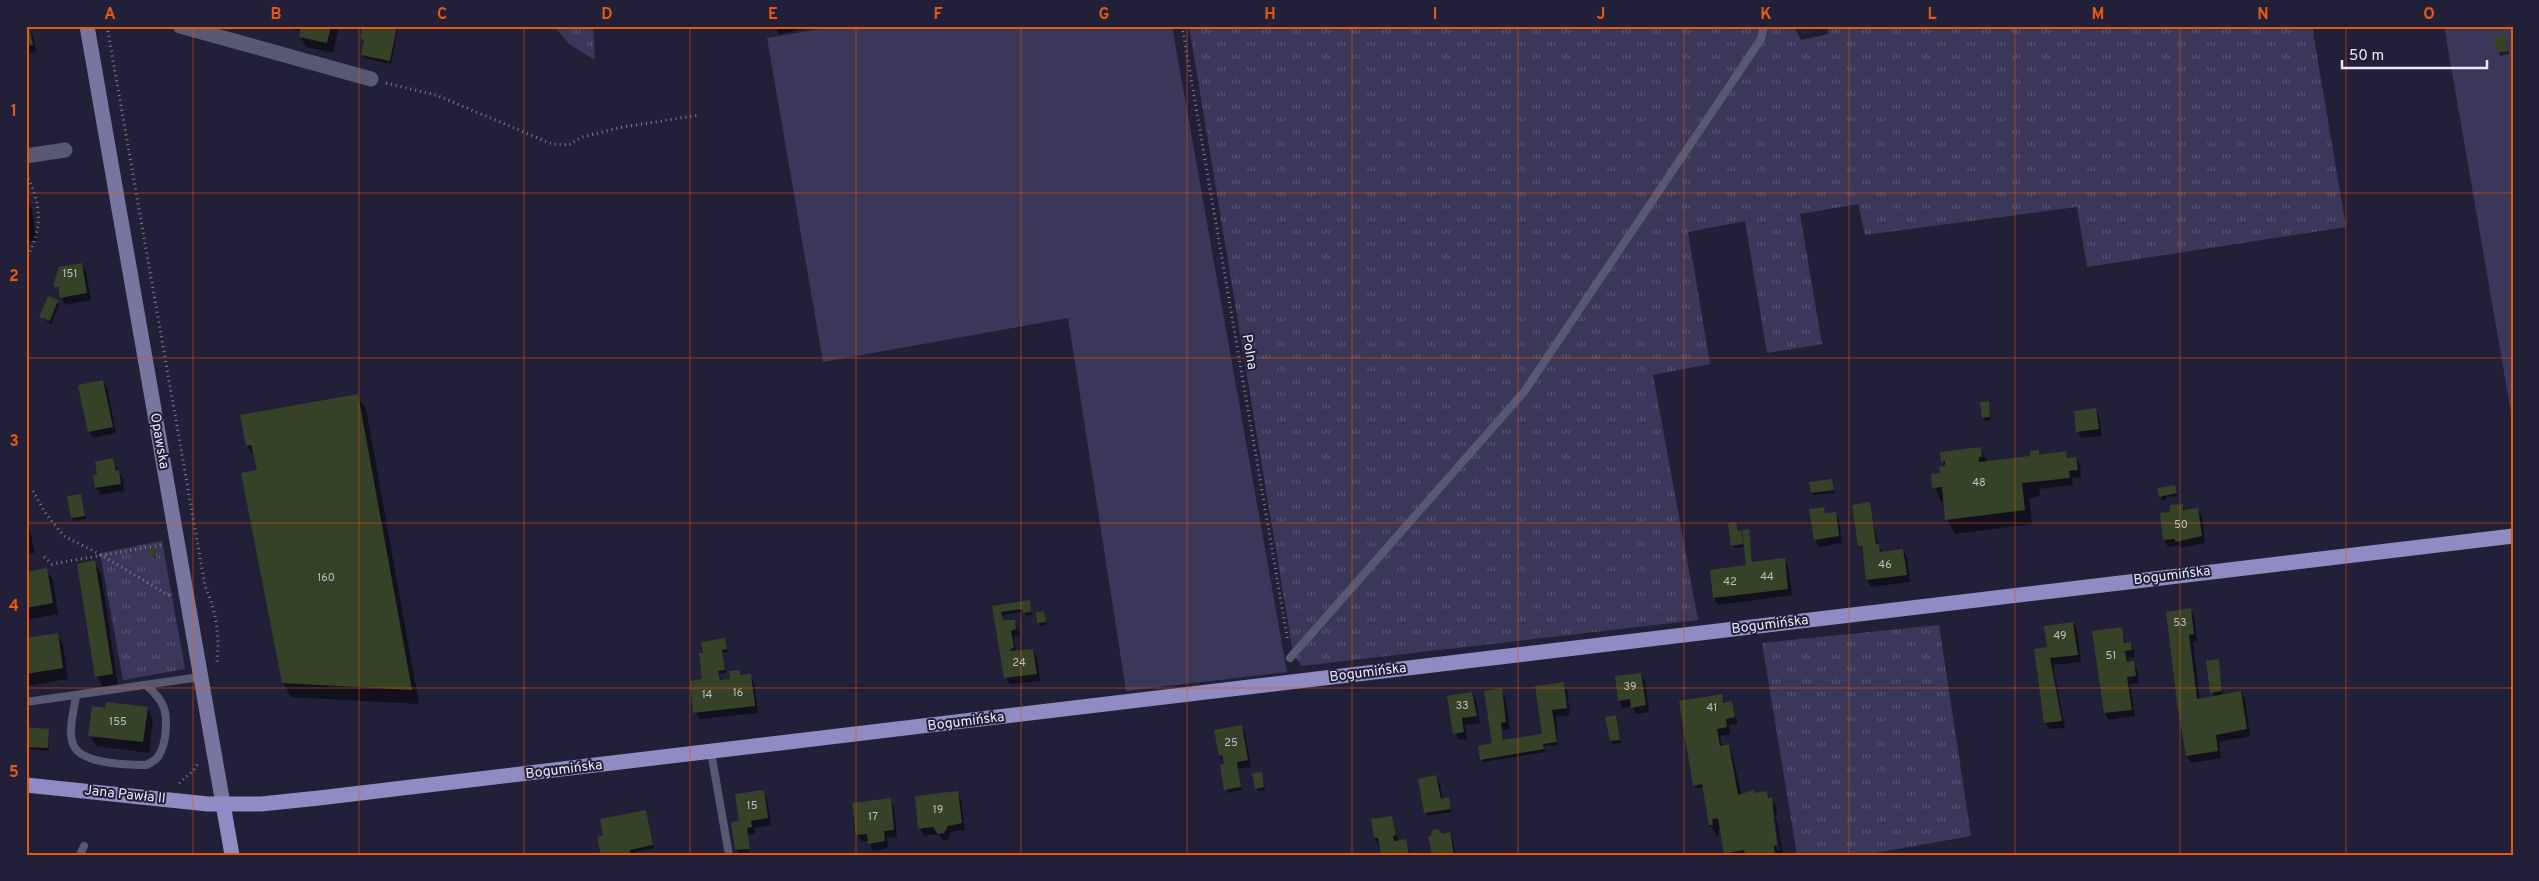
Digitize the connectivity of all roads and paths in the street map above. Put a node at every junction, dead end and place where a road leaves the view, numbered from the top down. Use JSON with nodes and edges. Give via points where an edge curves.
{"nodes":[{"id":1,"x":88,"y":26,"type":"edge"},
{"id":2,"x":108,"y":26,"type":"edge"},
{"id":3,"x":180,"y":26,"type":"edge"},
{"id":4,"x":1182,"y":26,"type":"edge"},
{"id":5,"x":1764,"y":26,"type":"edge"},
{"id":6,"x":371,"y":79,"type":"joint"},
{"id":7,"x":700,"y":115,"type":"dead end"},
{"id":8,"x":65,"y":150,"type":"dead end"},
{"id":9,"x":26,"y":156,"type":"edge"},
{"id":10,"x":26,"y":174,"type":"edge"},
{"id":11,"x":26,"y":259,"type":"edge"},
{"id":12,"x":33,"y":491,"type":"dead end"},
{"id":13,"x":2513,"y":536,"type":"edge"},
{"id":14,"x":176,"y":542,"type":"junction"},
{"id":15,"x":101,"y":555,"type":"junction"},
{"id":16,"x":44,"y":558,"type":"dead end"},
{"id":17,"x":188,"y":607,"type":"junction"},
{"id":18,"x":1290,"y":658,"type":"joint"},
{"id":19,"x":217,"y":665,"type":"dead end"},
{"id":20,"x":200,"y":677,"type":"junction"},
{"id":21,"x":147,"y":686,"type":"junction"},
{"id":22,"x":76,"y":696,"type":"junction"},
{"id":23,"x":26,"y":702,"type":"edge"},
{"id":24,"x":711,"y":752,"type":"junction"},
{"id":25,"x":26,"y":785,"type":"edge"},
{"id":26,"x":223,"y":804,"type":"junction"},
{"id":27,"x":80,"y":855,"type":"edge"},
{"id":28,"x":87,"y":855,"type":"edge"},
{"id":29,"x":232,"y":855,"type":"edge"},
{"id":30,"x":729,"y":855,"type":"edge"}],
"edges":[{"from":1,"to":14,"type":"main road","name":"Opawska"},
{"from":2,"to":19,"type":"path","via":[[205,586],[216,618]]},
{"from":3,"to":6,"type":"street"},
{"from":4,"to":18,"type":"path","name":"Polna"},
{"from":5,"to":18,"type":"lane","via":[[1761,39],[1524,392]]},
{"from":6,"to":7,"type":"path","via":[[436,95],[552,144],[569,145],[582,137],[623,127]]},
{"from":8,"to":9,"type":"street"},
{"from":10,"to":11,"type":"path","via":[[33,187],[40,223]]},
{"from":12,"to":15,"type":"path","via":[[64,536]]},
{"from":13,"to":24,"type":"main road","name":"Bogumińska"},
{"from":14,"to":15,"type":"path"},
{"from":14,"to":17,"type":"main road","name":"Opawska"},
{"from":15,"to":16,"type":"path","via":[[52,564]]},
{"from":15,"to":17,"type":"path"},
{"from":17,"to":20,"type":"main road","name":"Opawska"},
{"from":20,"to":21,"type":"lane"},
{"from":20,"to":26,"type":"main road","name":"Opawska"},
{"from":21,"to":22,"type":"lane"},
{"from":21,"to":22,"type":"lane","via":[[160,699],[166,719],[159,756],[147,765],[103,761],[79,754],[71,735]]},
{"from":22,"to":23,"type":"lane"},
{"from":24,"to":26,"type":"main road","name":"Bogumińska","via":[[368,793],[270,803]]},
{"from":24,"to":30,"type":"lane"},
{"from":25,"to":26,"type":"main road","name":"Jana Pawła II"},
{"from":26,"to":29,"type":"main road","name":"Opawska"},
{"from":27,"to":28,"type":"lane","via":[[84,846]]}]}
